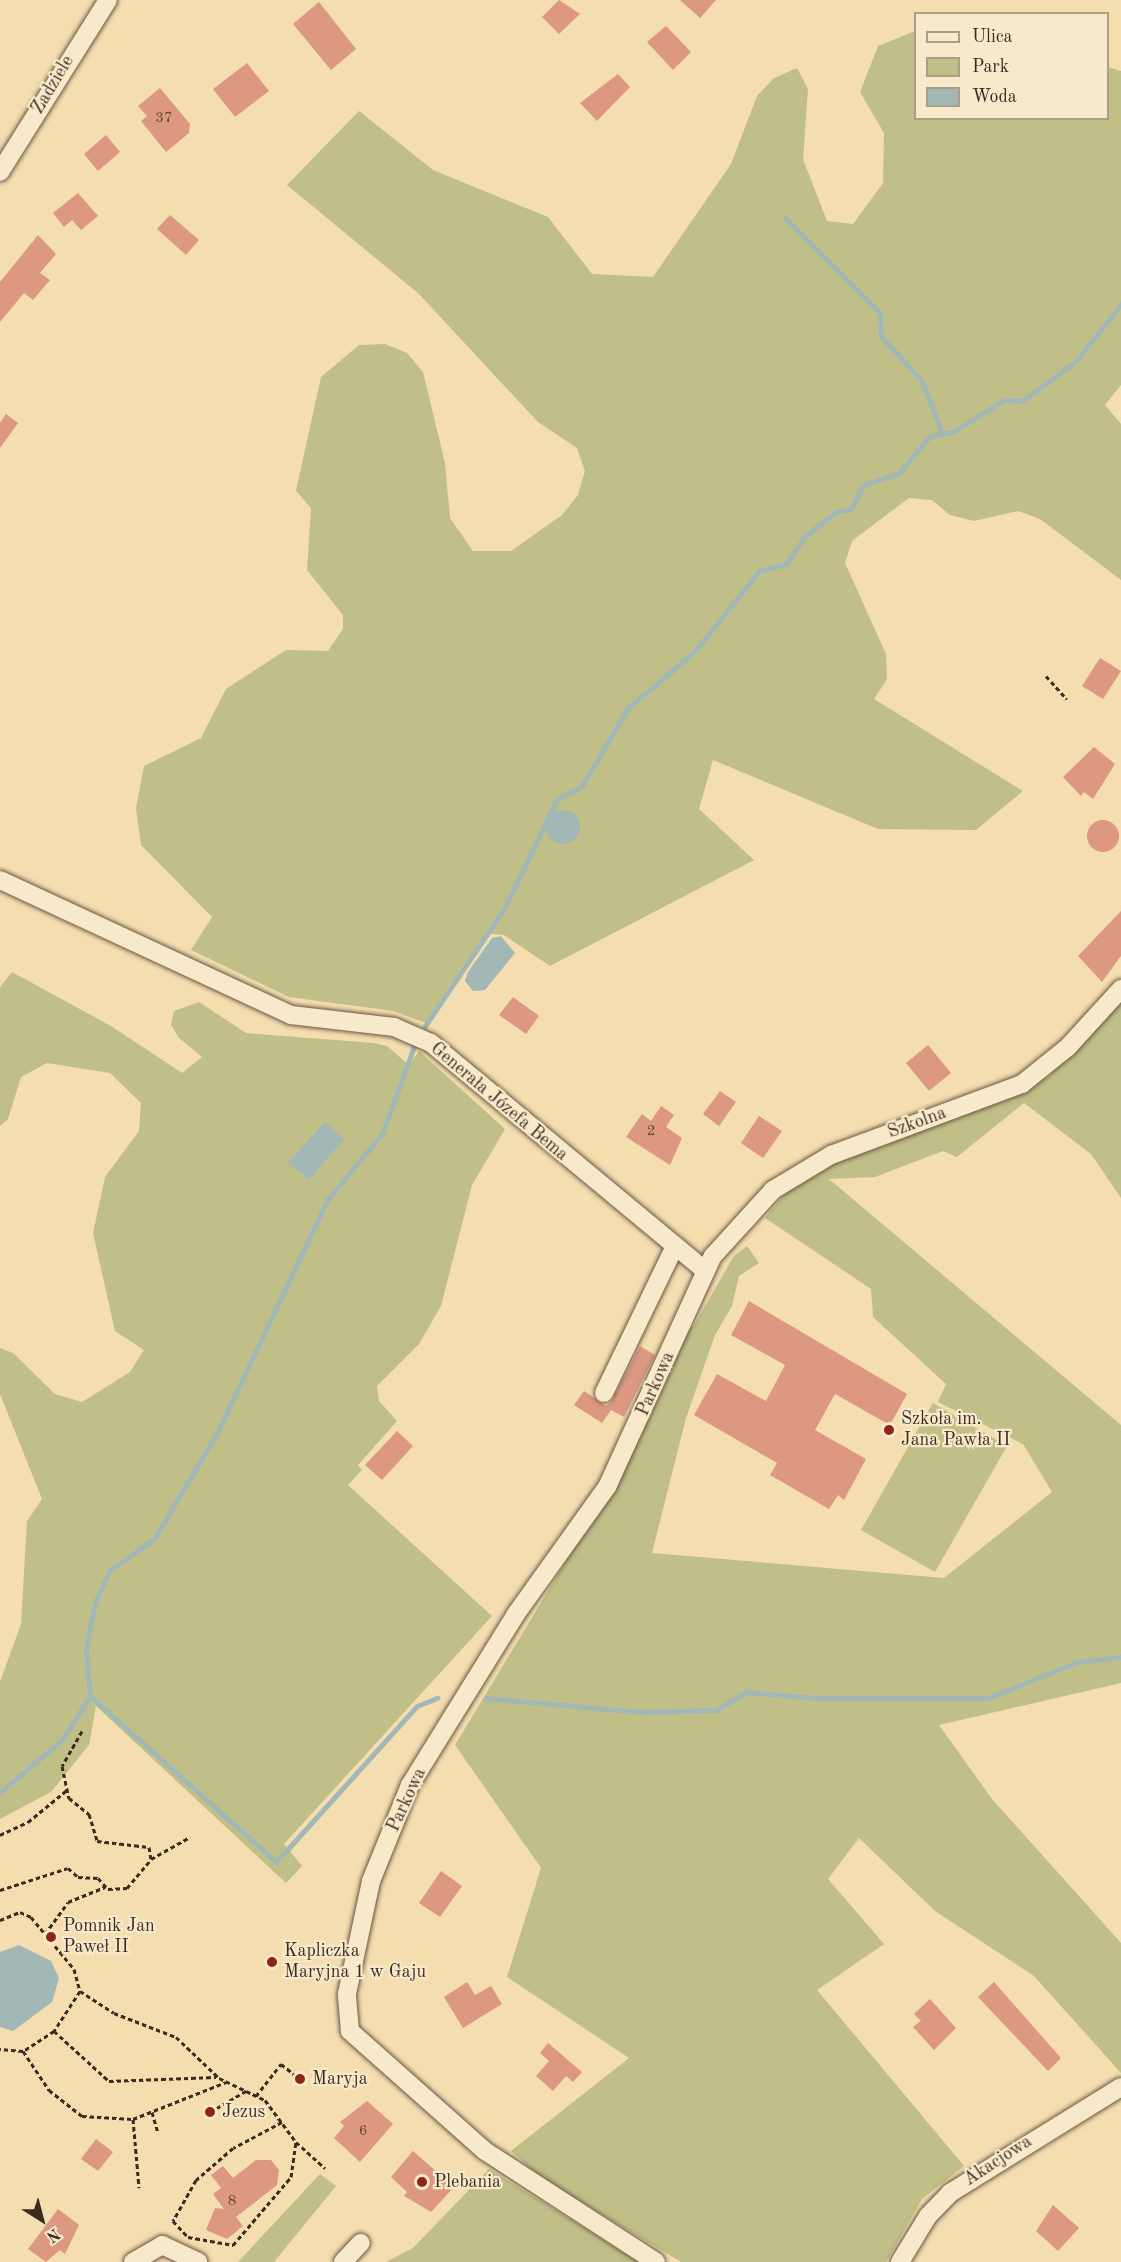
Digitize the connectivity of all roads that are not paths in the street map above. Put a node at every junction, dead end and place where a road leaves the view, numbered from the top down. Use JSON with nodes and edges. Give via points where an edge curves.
{"nodes":[{"id":1,"x":108,"y":0,"type":"edge"},
{"id":2,"x":0,"y":172,"type":"edge"},
{"id":3,"x":0,"y":880,"type":"edge"},
{"id":4,"x":1121,"y":989,"type":"edge"},
{"id":5,"x":675,"y":1246,"type":"junction"},
{"id":6,"x":710,"y":1263,"type":"junction"},
{"id":7,"x":604,"y":1393,"type":"dead end"},
{"id":8,"x":1121,"y":2087,"type":"edge"},
{"id":9,"x":361,"y":2243,"type":"dead end"},
{"id":10,"x":133,"y":2262,"type":"edge"},
{"id":11,"x":198,"y":2262,"type":"edge"},
{"id":12,"x":343,"y":2262,"type":"edge"},
{"id":13,"x":656,"y":2262,"type":"edge"},
{"id":14,"x":900,"y":2262,"type":"edge"}],
"edges":[{"from":1,"to":2,"type":"street","name":"Zadziele"},
{"from":3,"to":5,"type":"street","name":"Generała Józefa Bema","via":[[291,1015],[394,1028],[430,1043]]},
{"from":4,"to":6,"type":"street","name":"Szkolna","via":[[1068,1047],[1022,1084],[831,1155],[773,1190]]},
{"from":5,"to":6,"type":"street","name":"Generała Józefa Bema"},
{"from":5,"to":7,"type":"street"},
{"from":6,"to":13,"type":"street","name":"Parkowa","via":[[607,1487],[516,1614],[410,1785],[372,1881],[347,1994],[350,2031],[425,2101],[520,2176]]},
{"from":8,"to":14,"type":"street","name":"Akacjowa","via":[[950,2193],[928,2216]]},
{"from":9,"to":12,"type":"street"},
{"from":10,"to":11,"type":"street","via":[[162,2245]]}]}
